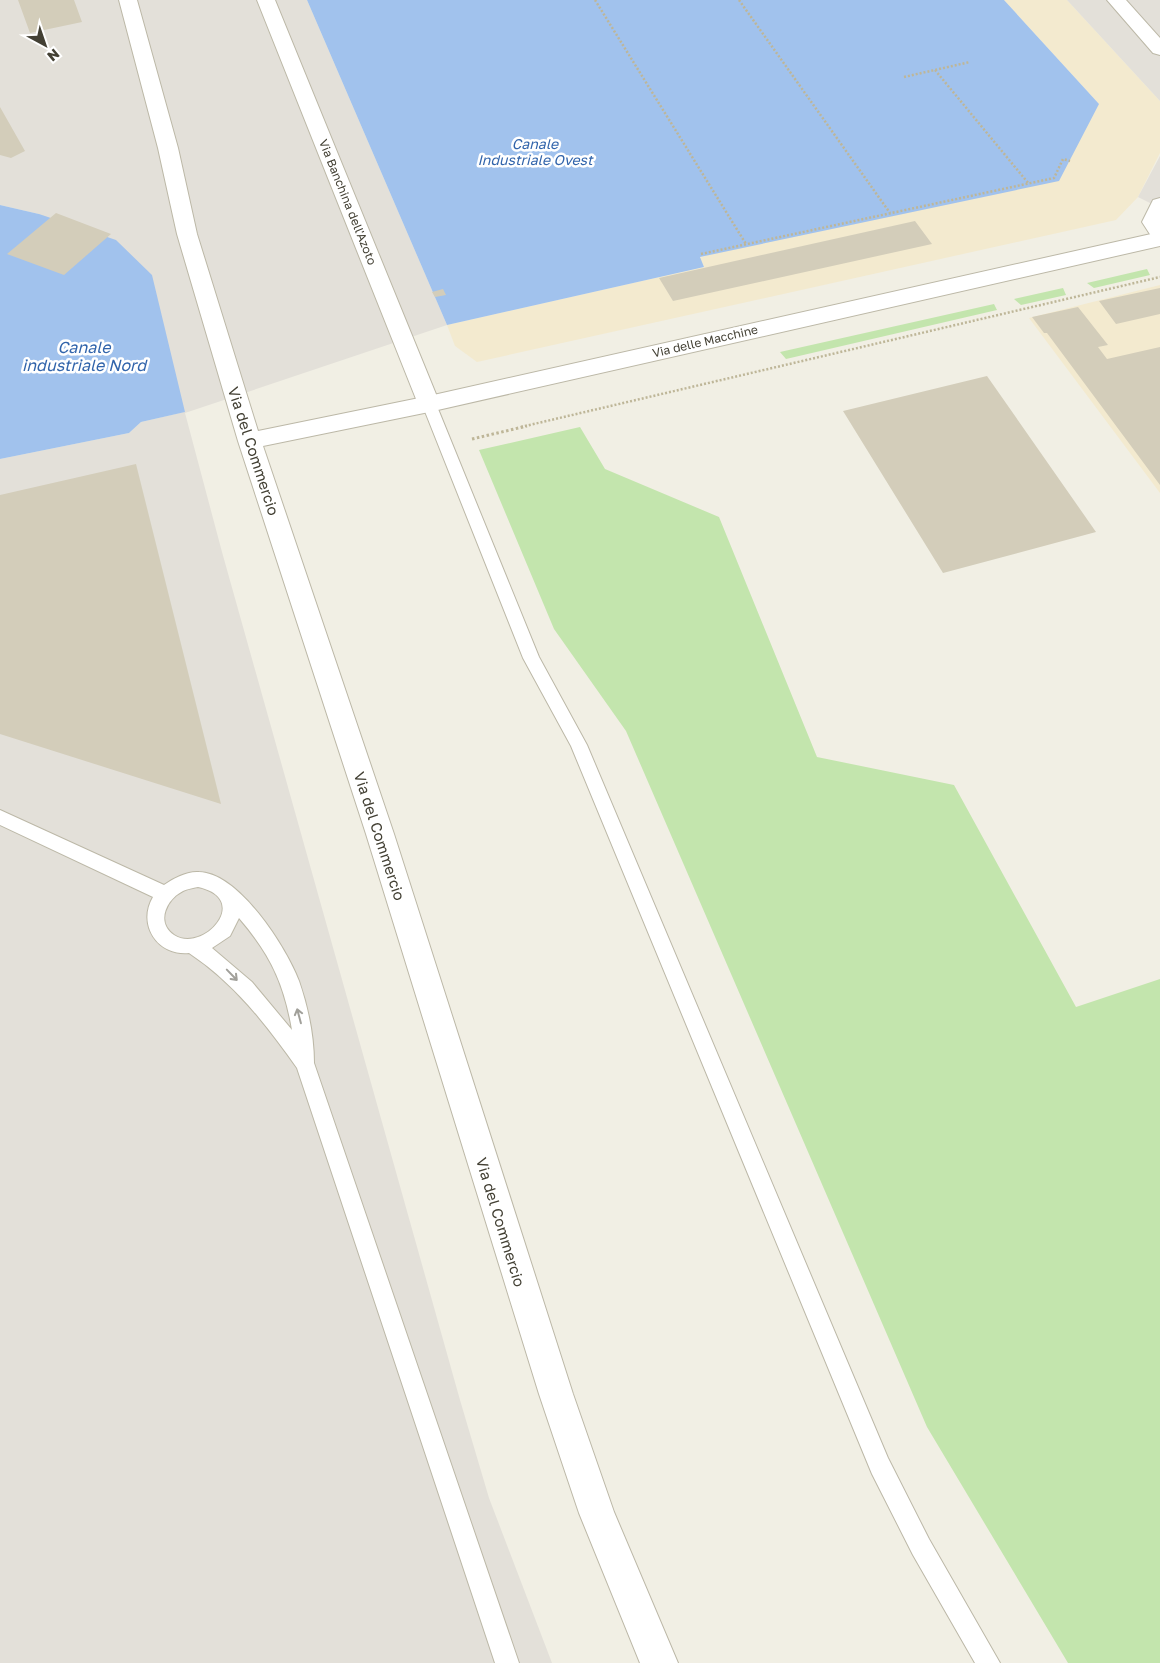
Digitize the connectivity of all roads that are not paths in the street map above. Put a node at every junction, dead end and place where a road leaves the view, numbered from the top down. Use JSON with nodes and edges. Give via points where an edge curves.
{"nodes":[{"id":1,"x":128,"y":0,"type":"edge"},
{"id":2,"x":266,"y":0,"type":"edge"},
{"id":3,"x":1116,"y":0,"type":"edge"},
{"id":4,"x":1160,"y":49,"type":"edge"},
{"id":5,"x":1160,"y":204,"type":"edge"},
{"id":6,"x":1160,"y":234,"type":"edge"},
{"id":7,"x":1160,"y":239,"type":"edge"},
{"id":8,"x":429,"y":404,"type":"junction"},
{"id":9,"x":250,"y":441,"type":"junction"},
{"id":10,"x":0,"y":817,"type":"edge"},
{"id":11,"x":164,"y":894,"type":"junction"},
{"id":12,"x":229,"y":895,"type":"junction"},
{"id":13,"x":193,"y":946,"type":"junction"},
{"id":14,"x":305,"y":1064,"type":"junction"},
{"id":15,"x":507,"y":1663,"type":"edge"},
{"id":16,"x":659,"y":1663,"type":"edge"},
{"id":17,"x":988,"y":1663,"type":"edge"}],
"edges":[{"from":1,"to":9,"type":"street","name":"Via del Commercio","via":[[168,148],[187,234]]},
{"from":2,"to":8,"type":"street","name":"Via Banchina dell'Azoto"},
{"from":3,"to":4,"type":"street"},
{"from":5,"to":6,"type":"street","via":[[1152,222]]},
{"from":7,"to":8,"type":"street","name":"Via delle Macchine"},
{"from":8,"to":9,"type":"street","name":"Via delle Macchine"},
{"from":8,"to":17,"type":"lane","via":[[531,658],[579,745],[880,1466],[920,1547]]},
{"from":9,"to":16,"type":"street","name":"Via del Commercio","via":[[380,834],[553,1385],[597,1513]]},
{"from":10,"to":11,"type":"lane"},
{"from":11,"to":12,"type":"lane","via":[[185,881],[198,879],[216,884]]},
{"from":11,"to":13,"type":"lane","via":[[154,915],[160,935],[180,946]]},
{"from":12,"to":13,"type":"lane","via":[[232,910],[226,927],[217,936]]},
{"from":14,"to":12,"type":"lane","one_way":true,"via":[[303,1030],[290,983],[268,940]]},
{"from":13,"to":14,"type":"lane","one_way":true,"via":[[222,965],[244,987],[279,1026]]},
{"from":14,"to":15,"type":"lane"}]}
